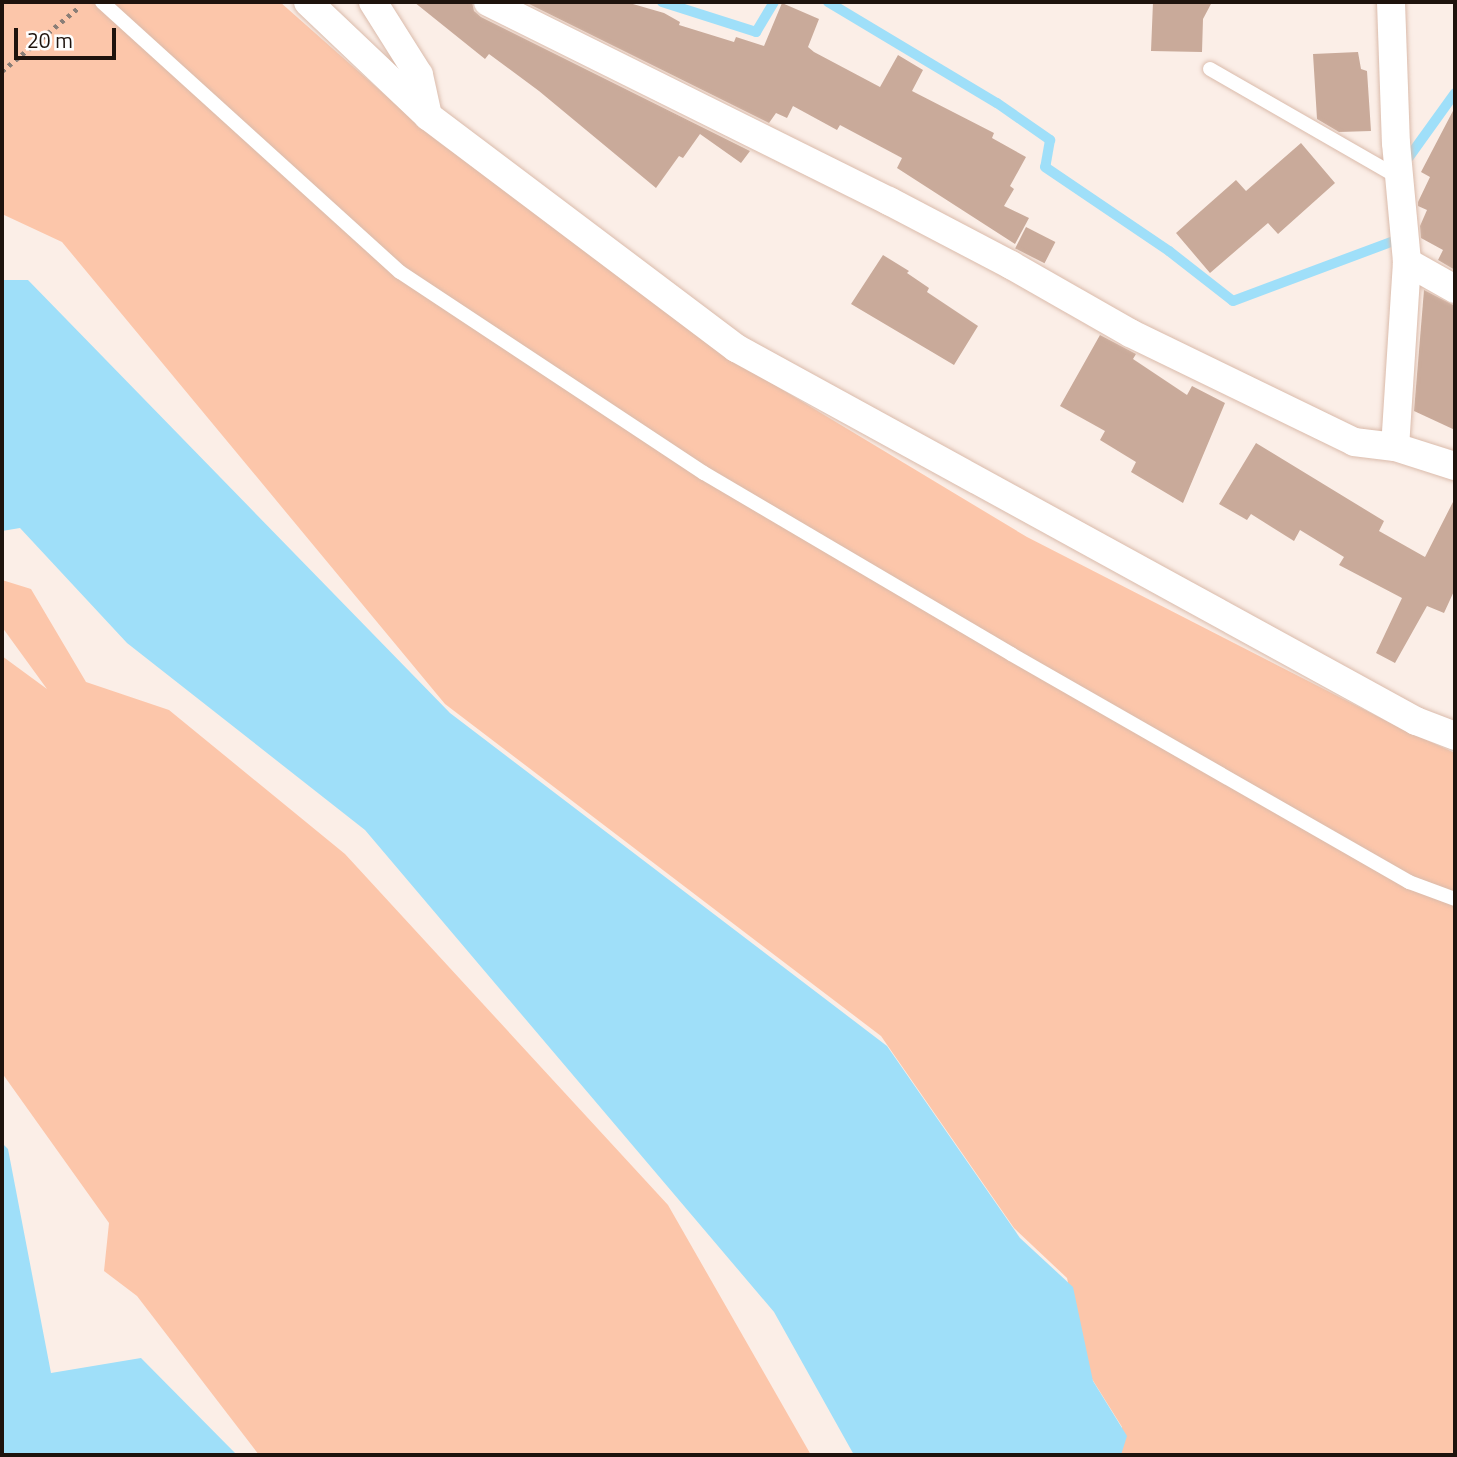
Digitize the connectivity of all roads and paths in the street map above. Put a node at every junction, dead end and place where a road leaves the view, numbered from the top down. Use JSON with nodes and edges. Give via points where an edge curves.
{"nodes":[{"id":1,"x":85,"y":2,"type":"edge"},
{"id":2,"x":102,"y":2,"type":"edge"},
{"id":3,"x":308,"y":2,"type":"edge"},
{"id":4,"x":373,"y":2,"type":"edge"},
{"id":5,"x":488,"y":2,"type":"edge"},
{"id":6,"x":1391,"y":2,"type":"edge"},
{"id":7,"x":1210,"y":69,"type":"dead end"},
{"id":8,"x":2,"y":71,"type":"edge"},
{"id":9,"x":428,"y":116,"type":"junction"},
{"id":10,"x":1398,"y":177,"type":"junction"},
{"id":11,"x":1407,"y":262,"type":"junction"},
{"id":12,"x":1455,"y":289,"type":"edge"},
{"id":13,"x":1395,"y":447,"type":"junction"},
{"id":14,"x":1455,"y":466,"type":"edge"},
{"id":15,"x":1455,"y":736,"type":"edge"},
{"id":16,"x":1455,"y":899,"type":"edge"}],
"edges":[{"from":1,"to":8,"type":"path"},
{"from":2,"to":16,"type":"lane","via":[[400,272],[467,317],[727,487],[1397,875]]},
{"from":3,"to":9,"type":"street"},
{"from":4,"to":9,"type":"street","via":[[419,75]]},
{"from":5,"to":13,"type":"street","via":[[901,207],[1130,333],[1354,442]]},
{"from":6,"to":10,"type":"street"},
{"from":7,"to":10,"type":"lane"},
{"from":9,"to":15,"type":"street","via":[[736,348],[1416,722]]},
{"from":10,"to":11,"type":"street"},
{"from":11,"to":12,"type":"street"},
{"from":11,"to":13,"type":"street"},
{"from":13,"to":14,"type":"street"}]}
